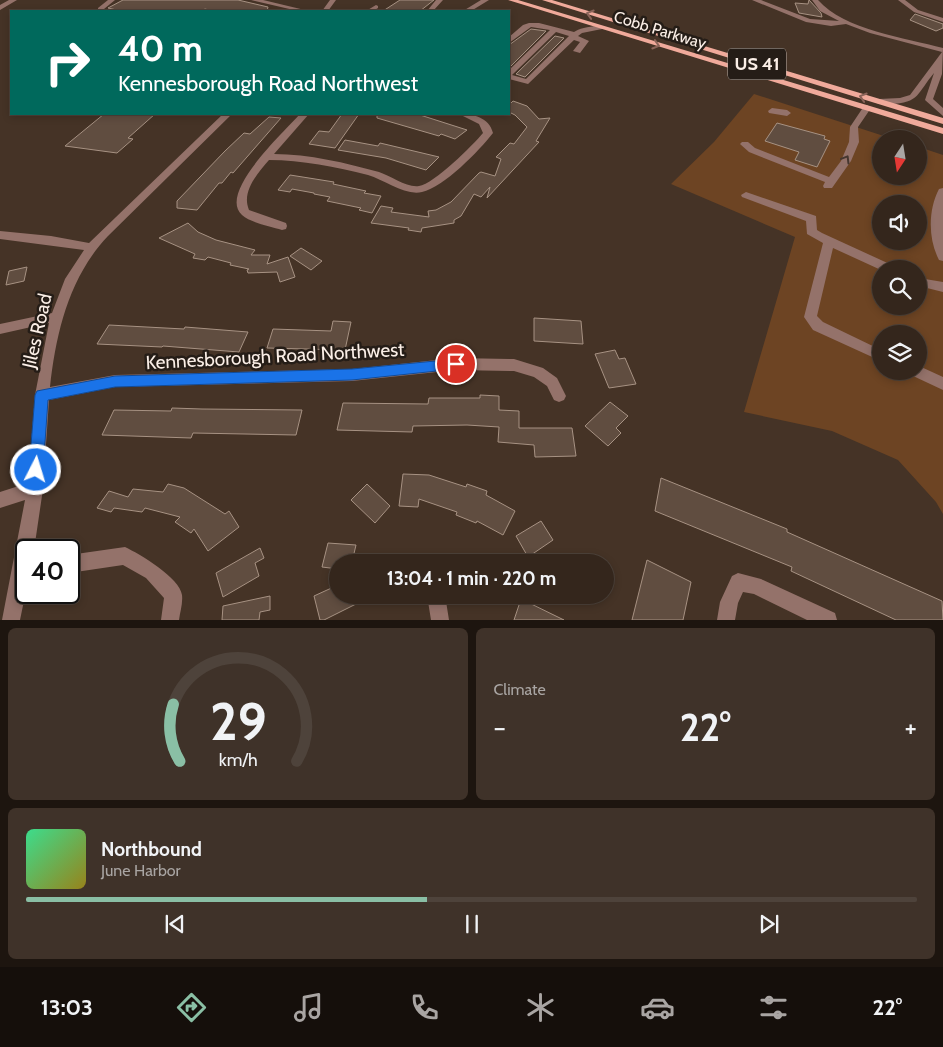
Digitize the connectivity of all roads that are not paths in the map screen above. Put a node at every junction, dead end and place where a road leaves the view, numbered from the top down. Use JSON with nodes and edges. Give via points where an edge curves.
{"nodes":[{"id":1,"x":14,"y":0,"type":"edge"},
{"id":2,"x":112,"y":0,"type":"edge"},
{"id":3,"x":254,"y":0,"type":"edge"},
{"id":4,"x":440,"y":0,"type":"edge"},
{"id":5,"x":486,"y":0,"type":"edge"},
{"id":6,"x":511,"y":0,"type":"edge"},
{"id":7,"x":545,"y":0,"type":"edge"},
{"id":8,"x":755,"y":0,"type":"edge"},
{"id":9,"x":814,"y":0,"type":"edge"},
{"id":10,"x":901,"y":0,"type":"edge"},
{"id":11,"x":0,"y":8,"type":"edge"},
{"id":12,"x":101,"y":10,"type":"edge"},
{"id":13,"x":301,"y":10,"type":"edge"},
{"id":14,"x":431,"y":10,"type":"edge"},
{"id":15,"x":468,"y":10,"type":"edge"},
{"id":16,"x":576,"y":20,"type":"junction"},
{"id":17,"x":943,"y":20,"type":"edge"},
{"id":18,"x":845,"y":22,"type":"junction"},
{"id":19,"x":603,"y":28,"type":"junction"},
{"id":20,"x":555,"y":29,"type":"junction"},
{"id":21,"x":576,"y":34,"type":"junction"},
{"id":22,"x":510,"y":40,"type":"edge"},
{"id":23,"x":943,"y":50,"type":"edge"},
{"id":24,"x":576,"y":51,"type":"dead end"},
{"id":25,"x":943,"y":54,"type":"edge"},
{"id":26,"x":939,"y":70,"type":"edge"},
{"id":27,"x":510,"y":74,"type":"edge"},
{"id":28,"x":510,"y":75,"type":"edge"},
{"id":29,"x":939,"y":82,"type":"edge"},
{"id":30,"x":879,"y":102,"type":"junction"},
{"id":31,"x":866,"y":108,"type":"junction"},
{"id":32,"x":772,"y":111,"type":"dead end"},
{"id":33,"x":787,"y":114,"type":"dead end"},
{"id":34,"x":943,"y":114,"type":"edge"},
{"id":35,"x":227,"y":115,"type":"edge"},
{"id":36,"x":304,"y":115,"type":"edge"},
{"id":37,"x":466,"y":115,"type":"edge"},
{"id":38,"x":943,"y":121,"type":"edge"},
{"id":39,"x":943,"y":131,"type":"edge"},
{"id":40,"x":746,"y":144,"type":"dead end"},
{"id":41,"x":268,"y":157,"type":"junction"},
{"id":42,"x":943,"y":191,"type":"edge"},
{"id":43,"x":746,"y":195,"type":"dead end"},
{"id":44,"x":282,"y":226,"type":"dead end"},
{"id":45,"x":0,"y":235,"type":"edge"},
{"id":46,"x":829,"y":242,"type":"junction"},
{"id":47,"x":92,"y":247,"type":"junction"},
{"id":48,"x":943,"y":257,"type":"edge"},
{"id":49,"x":872,"y":261,"type":"edge"},
{"id":50,"x":927,"y":284,"type":"edge"},
{"id":51,"x":943,"y":287,"type":"edge"},
{"id":52,"x":55,"y":317,"type":"junction"},
{"id":53,"x":0,"y":329,"type":"edge"},
{"id":54,"x":872,"y":352,"type":"edge"},
{"id":55,"x":927,"y":376,"type":"edge"},
{"id":56,"x":943,"y":384,"type":"edge"},
{"id":57,"x":42,"y":395,"type":"junction"},
{"id":58,"x":559,"y":396,"type":"dead end"},
{"id":59,"x":35,"y":489,"type":"junction"},
{"id":60,"x":0,"y":500,"type":"edge"},
{"id":61,"x":29,"y":539,"type":"edge"},
{"id":62,"x":80,"y":562,"type":"edge"},
{"id":63,"x":16,"y":604,"type":"edge"},
{"id":64,"x":437,"y":604,"type":"edge"},
{"id":65,"x":11,"y":620,"type":"edge"},
{"id":66,"x":170,"y":620,"type":"edge"},
{"id":67,"x":440,"y":620,"type":"edge"},
{"id":68,"x":726,"y":620,"type":"edge"},
{"id":69,"x":828,"y":620,"type":"edge"}],
"edges":[{"from":1,"to":11,"type":"street"},
{"from":2,"to":12,"type":"street"},
{"from":3,"to":13,"type":"street"},
{"from":4,"to":14,"type":"street"},
{"from":5,"to":15,"type":"street"},
{"from":6,"to":16,"type":"main road","name":"Cobb Parkway","number":"US 41"},
{"from":30,"to":7,"type":"main road","name":"Cobb Parkway","number":"US 41","one_way":true},
{"from":8,"to":18,"type":"street","via":[[807,21],[824,24]]},
{"from":9,"to":18,"type":"street","via":[[823,10]]},
{"from":10,"to":17,"type":"street","via":[[916,11]]},
{"from":16,"to":19,"type":"main road","name":"Cobb Parkway","number":"US 41"},
{"from":16,"to":21,"type":"street","via":[[580,25]]},
{"from":18,"to":23,"type":"street"},
{"from":19,"to":21,"type":"street"},
{"from":19,"to":31,"type":"main road","name":"Cobb Parkway","number":"US 41","one_way":true},
{"from":20,"to":21,"type":"street"},
{"from":20,"to":22,"type":"street","via":[[527,24]]},
{"from":20,"to":27,"type":"street"},
{"from":21,"to":24,"type":"street","via":[[585,41]]},
{"from":21,"to":28,"type":"street","via":[[528,82]]},
{"from":25,"to":26,"type":"street"},
{"from":26,"to":29,"type":"street"},
{"from":26,"to":30,"type":"street","via":[[930,72],[913,97]]},
{"from":29,"to":34,"type":"street","via":[[928,100]]},
{"from":30,"to":38,"type":"main road","name":"Cobb Parkway","number":"US 41"},
{"from":31,"to":39,"type":"main road","name":"Cobb Parkway","number":"US 41"},
{"from":40,"to":31,"type":"street","one_way":true,"via":[[769,160],[829,183],[846,161],[854,142],[854,127]]},
{"from":32,"to":33,"type":"street"},
{"from":35,"to":47,"type":"street","name":"Jiles Road"},
{"from":36,"to":41,"type":"street"},
{"from":37,"to":41,"type":"street","via":[[484,122],[488,133],[451,168],[421,190],[331,164]]},
{"from":41,"to":44,"type":"street","via":[[242,191],[241,206],[254,217]]},
{"from":42,"to":48,"type":"street","via":[[935,223],[936,240]]},
{"from":43,"to":46,"type":"street","via":[[812,219],[811,231]]},
{"from":45,"to":47,"type":"street"},
{"from":46,"to":49,"type":"street"},
{"from":46,"to":54,"type":"street","via":[[810,317],[818,326]]},
{"from":47,"to":52,"type":"street","name":"Jiles Road","via":[[67,287]]},
{"from":50,"to":51,"type":"street"},
{"from":52,"to":53,"type":"street"},
{"from":52,"to":57,"type":"street","name":"Jiles Road"},
{"from":55,"to":56,"type":"street"},
{"from":57,"to":58,"type":"street","name":"Kennesborough Road Northwest","via":[[115,381],[352,375],[456,364],[514,365],[538,372],[552,382]]},
{"from":57,"to":59,"type":"street","name":"Jiles Road"},
{"from":59,"to":60,"type":"street"},
{"from":59,"to":61,"type":"street","name":"Jiles Road"},
{"from":62,"to":66,"type":"street","via":[[125,556],[152,572],[172,595]]},
{"from":63,"to":65,"type":"street","name":"Jiles Road"},
{"from":64,"to":67,"type":"street"},
{"from":68,"to":69,"type":"street","via":[[729,602],[738,582],[755,584]]}]}
